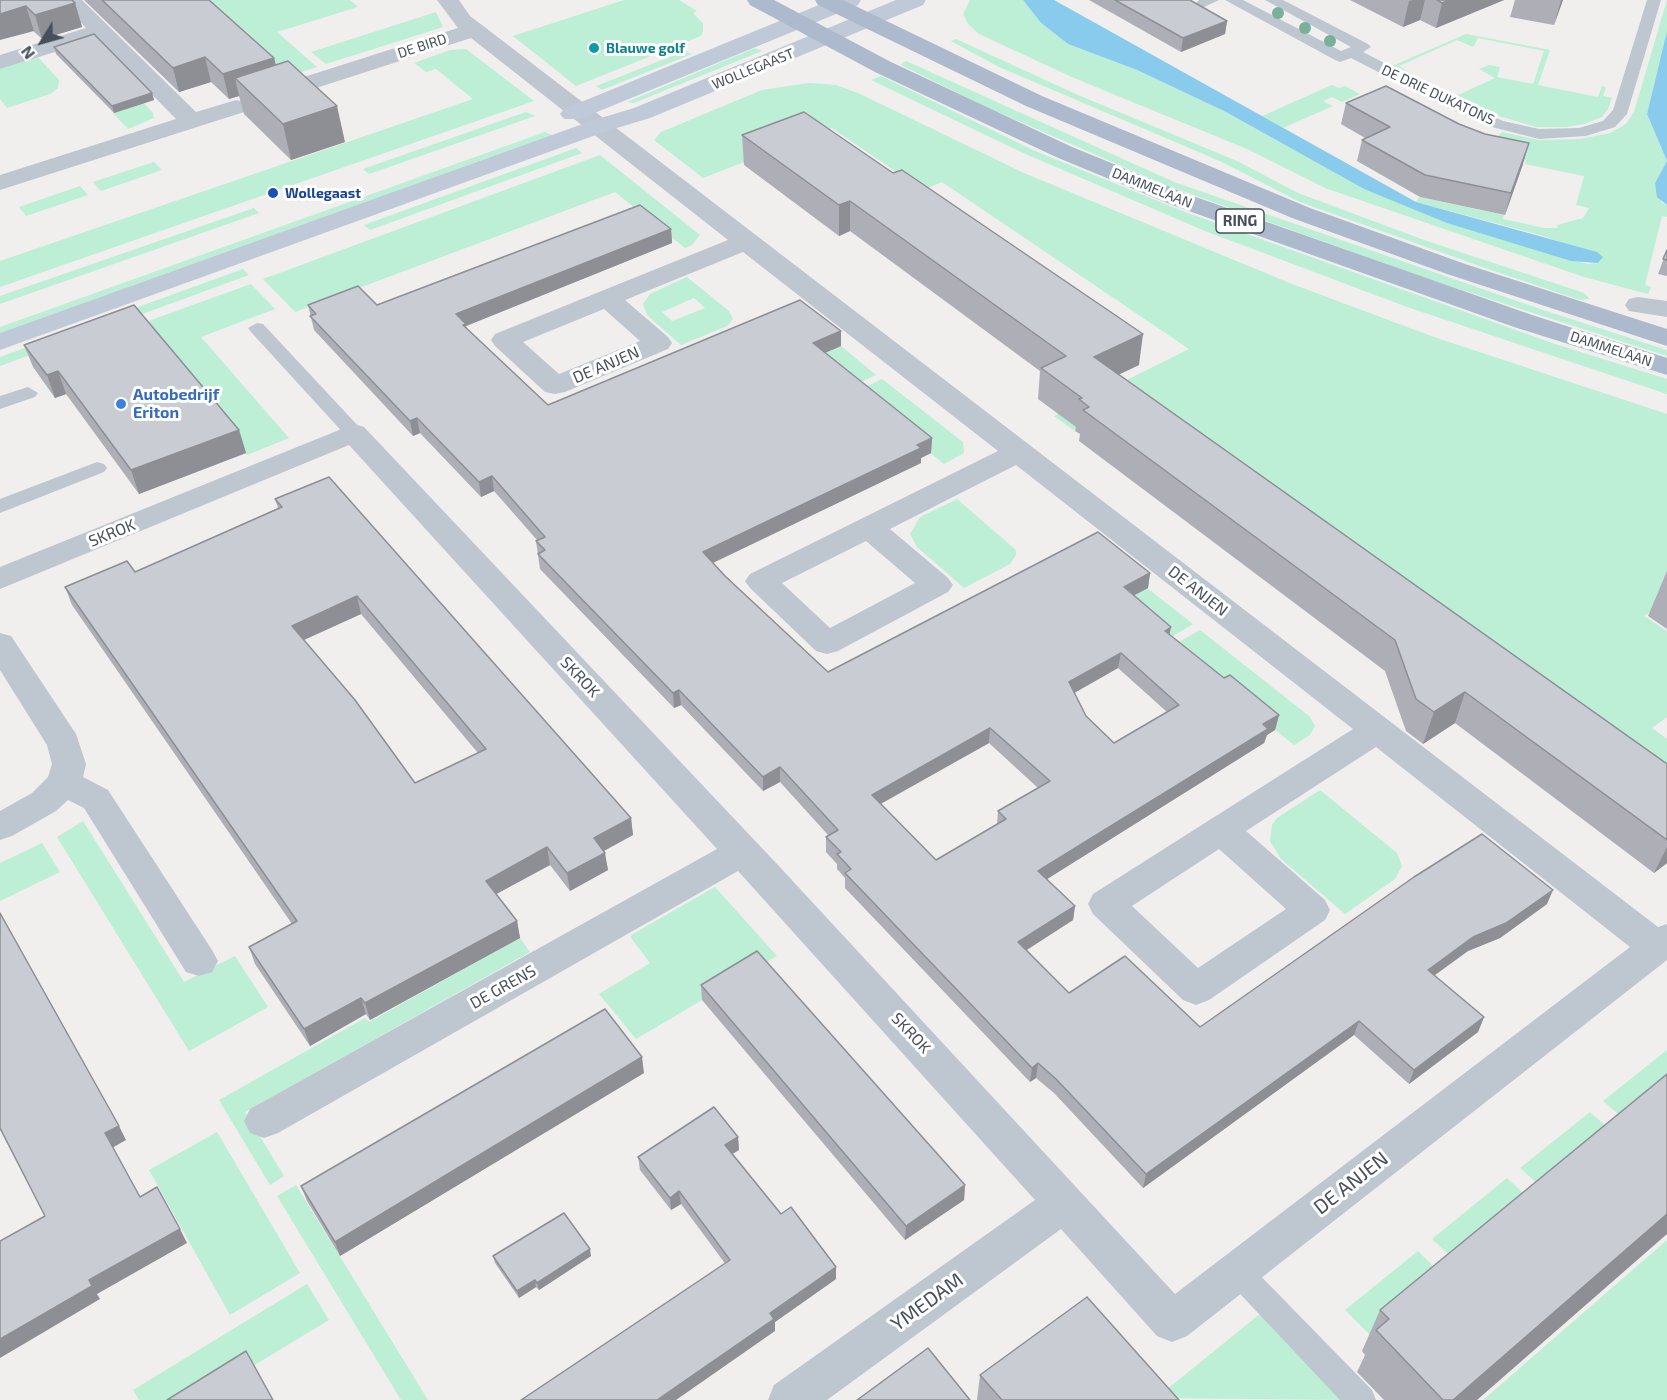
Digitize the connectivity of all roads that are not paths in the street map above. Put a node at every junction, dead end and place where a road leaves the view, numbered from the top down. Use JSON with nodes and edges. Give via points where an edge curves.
{"nodes":[{"id":1,"x":70,"y":0,"type":"edge"},
{"id":2,"x":758,"y":0,"type":"edge"},
{"id":3,"x":915,"y":0,"type":"edge"},
{"id":4,"x":1232,"y":0,"type":"edge"},
{"id":5,"x":1272,"y":0,"type":"edge"},
{"id":6,"x":1654,"y":0,"type":"edge"},
{"id":7,"x":447,"y":1,"type":"edge"},
{"id":8,"x":838,"y":2,"type":"edge"},
{"id":9,"x":866,"y":21,"type":"junction"},
{"id":10,"x":798,"y":22,"type":"junction"},
{"id":11,"x":474,"y":30,"type":"junction"},
{"id":12,"x":102,"y":31,"type":"junction"},
{"id":13,"x":828,"y":37,"type":"junction"},
{"id":14,"x":1351,"y":52,"type":"junction"},
{"id":15,"x":0,"y":62,"type":"edge"},
{"id":16,"x":590,"y":119,"type":"junction"},
{"id":17,"x":192,"y":121,"type":"junction"},
{"id":18,"x":0,"y":183,"type":"edge"},
{"id":19,"x":748,"y":241,"type":"junction"},
{"id":20,"x":607,"y":298,"type":"junction"},
{"id":21,"x":1638,"y":305,"type":"joint"},
{"id":22,"x":1575,"y":309,"type":"junction"},
{"id":23,"x":1667,"y":309,"type":"edge"},
{"id":24,"x":0,"y":319,"type":"edge"},
{"id":25,"x":257,"y":328,"type":"dead end"},
{"id":26,"x":1667,"y":338,"type":"edge"},
{"id":27,"x":0,"y":342,"type":"edge"},
{"id":28,"x":1667,"y":367,"type":"edge"},
{"id":29,"x":28,"y":393,"type":"dead end"},
{"id":30,"x":0,"y":404,"type":"edge"},
{"id":31,"x":354,"y":433,"type":"junction"},
{"id":32,"x":1019,"y":452,"type":"junction"},
{"id":33,"x":97,"y":468,"type":"dead end"},
{"id":34,"x":0,"y":506,"type":"edge"},
{"id":35,"x":869,"y":527,"type":"junction"},
{"id":36,"x":0,"y":579,"type":"edge"},
{"id":37,"x":0,"y":644,"type":"edge"},
{"id":38,"x":1377,"y":730,"type":"junction"},
{"id":39,"x":64,"y":783,"type":"junction"},
{"id":40,"x":0,"y":827,"type":"edge"},
{"id":41,"x":1221,"y":830,"type":"junction"},
{"id":42,"x":741,"y":852,"type":"junction"},
{"id":43,"x":1662,"y":943,"type":"edge"},
{"id":44,"x":199,"y":961,"type":"dead end"},
{"id":45,"x":264,"y":1121,"type":"dead end"},
{"id":46,"x":1063,"y":1204,"type":"junction"},
{"id":47,"x":1237,"y":1271,"type":"junction"},
{"id":48,"x":790,"y":1400,"type":"edge"},
{"id":49,"x":1361,"y":1400,"type":"edge"}],
"edges":[{"from":1,"to":12,"type":"street"},
{"from":2,"to":10,"type":"main road","name":"DAMMELAAN","number":"RING"},
{"from":3,"to":9,"type":"street","name":"WOLLEGAAST"},
{"from":4,"to":14,"type":"lane","name":"DE DRIE DUKATONS","via":[[1340,57]]},
{"from":5,"to":14,"type":"lane","via":[[1363,47]]},
{"from":6,"to":14,"type":"lane","name":"DE DRIE DUKATONS","via":[[1621,111],[1609,124],[1580,133],[1539,134],[1498,124]]},
{"from":7,"to":11,"type":"street"},
{"from":8,"to":9,"type":"main road","name":"DAMMELAAN","number":"RING"},
{"from":8,"to":10,"type":"street","name":"WOLLEGAAST"},
{"from":9,"to":13,"type":"street","name":"WOLLEGAAST"},
{"from":9,"to":22,"type":"main road","name":"DAMMELAAN","number":"RING","via":[[1034,101],[1228,184]]},
{"from":10,"to":13,"type":"main road","name":"DAMMELAAN","number":"RING"},
{"from":10,"to":16,"type":"street","name":"WOLLEGAAST"},
{"from":11,"to":16,"type":"street"},
{"from":11,"to":17,"type":"street","name":"DE BIRD"},
{"from":12,"to":15,"type":"street"},
{"from":12,"to":17,"type":"street"},
{"from":13,"to":16,"type":"street","name":"WOLLEGAAST","via":[[642,113]]},
{"from":13,"to":28,"type":"main road","name":"DAMMELAAN","number":"RING","via":[[1054,148],[1181,200],[1523,321]]},
{"from":16,"to":19,"type":"street","name":"DE ANJEN"},
{"from":16,"to":24,"type":"street","name":"WOLLEGAAST"},
{"from":16,"to":27,"type":"street","name":"WOLLEGAAST"},
{"from":17,"to":18,"type":"street","name":"DE BIRD"},
{"from":19,"to":20,"type":"street","name":"DE ANJEN"},
{"from":19,"to":32,"type":"street","name":"DE ANJEN"},
{"from":20,"to":20,"type":"street","name":"DE ANJEN","via":[[536,327],[505,340],[555,386],[658,343]]},
{"from":21,"to":22,"type":"main road"},
{"from":21,"to":23,"type":"street"},
{"from":22,"to":26,"type":"main road","name":"DAMMELAAN","number":"RING"},
{"from":25,"to":31,"type":"lane"},
{"from":29,"to":30,"type":"lane"},
{"from":31,"to":36,"type":"street","name":"SKROK"},
{"from":31,"to":42,"type":"street","name":"SKROK"},
{"from":32,"to":35,"type":"street"},
{"from":32,"to":38,"type":"street","name":"DE ANJEN"},
{"from":33,"to":34,"type":"lane"},
{"from":35,"to":35,"type":"street","via":[[761,581],[827,643],[937,585]]},
{"from":37,"to":39,"type":"street","via":[[64,743],[69,764]]},
{"from":38,"to":41,"type":"street"},
{"from":38,"to":43,"type":"street","name":"DE ANJEN"},
{"from":39,"to":40,"type":"street","via":[[45,802]]},
{"from":39,"to":44,"type":"street","via":[[96,800]]},
{"from":41,"to":41,"type":"street","via":[[1106,904],[1196,990],[1312,910]]},
{"from":42,"to":45,"type":"street","name":"DE GRENS"},
{"from":42,"to":46,"type":"street","name":"SKROK","via":[[1025,1158]]},
{"from":43,"to":47,"type":"street","name":"DE ANJEN"},
{"from":46,"to":47,"type":"street","name":"DE ANJEN","via":[[1172,1322]]},
{"from":46,"to":48,"type":"street","name":"YMEDAM"},
{"from":47,"to":49,"type":"lane"}]}
